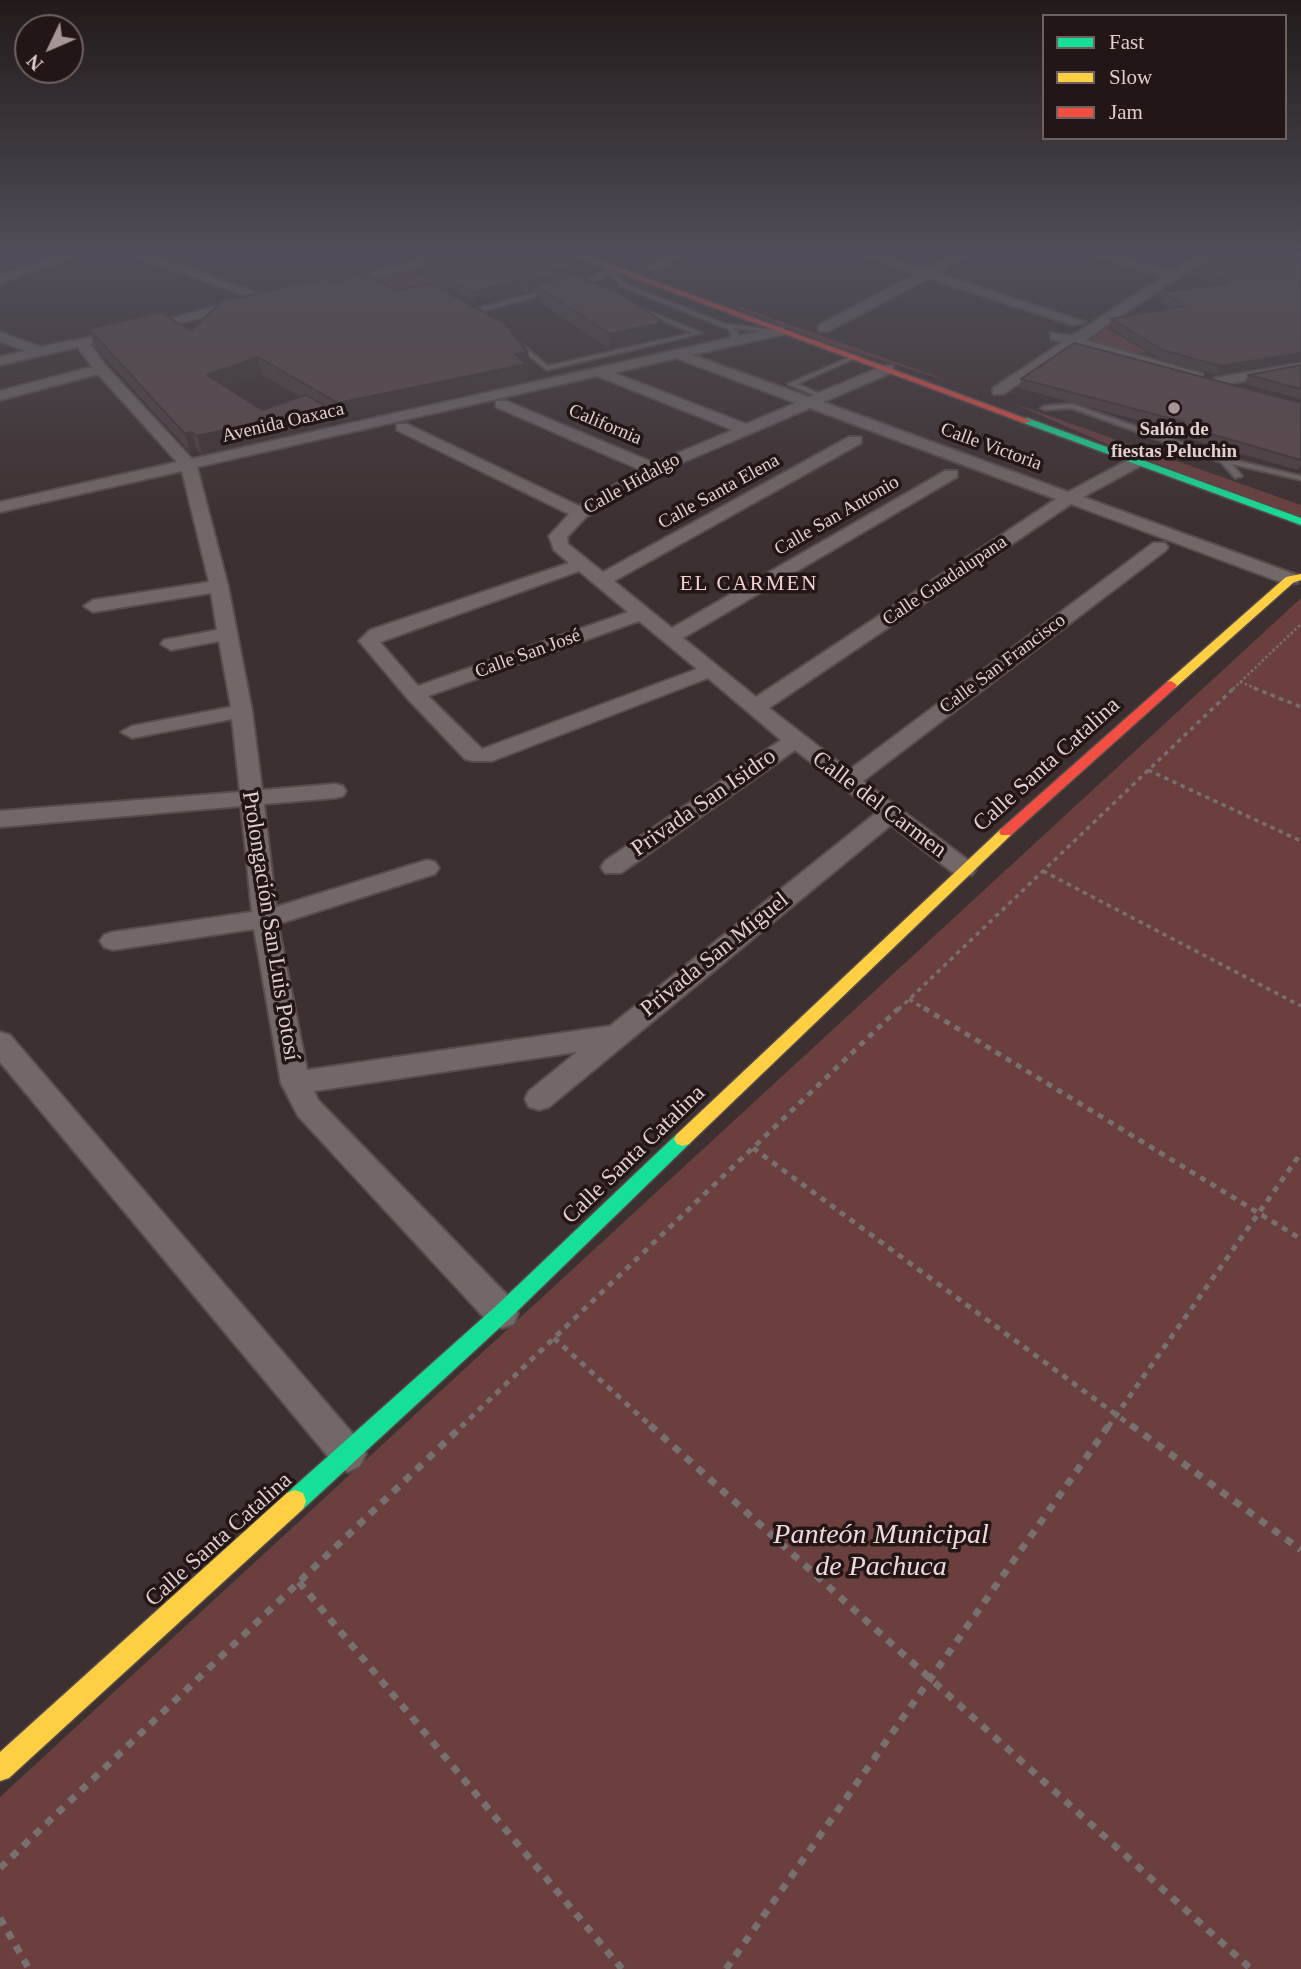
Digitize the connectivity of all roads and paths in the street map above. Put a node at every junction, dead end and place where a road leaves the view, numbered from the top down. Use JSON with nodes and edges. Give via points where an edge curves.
{"nodes":[{"id":1,"x":25,"y":346,"type":"edge"},
{"id":2,"x":66,"y":346,"type":"edge"},
{"id":3,"x":85,"y":346,"type":"edge"},
{"id":4,"x":517,"y":346,"type":"edge"},
{"id":5,"x":649,"y":346,"type":"edge"},
{"id":6,"x":698,"y":346,"type":"edge"},
{"id":7,"x":712,"y":346,"type":"edge"},
{"id":8,"x":842,"y":346,"type":"edge"},
{"id":9,"x":852,"y":346,"type":"edge"},
{"id":10,"x":1043,"y":346,"type":"edge"},
{"id":11,"x":1065,"y":346,"type":"edge"},
{"id":12,"x":1091,"y":346,"type":"edge"},
{"id":13,"x":859,"y":350,"type":"junction"},
{"id":14,"x":40,"y":352,"type":"junction"},
{"id":15,"x":625,"y":352,"type":"junction"},
{"id":16,"x":677,"y":354,"type":"junction"},
{"id":17,"x":0,"y":361,"type":"edge"},
{"id":18,"x":600,"y":364,"type":"junction"},
{"id":19,"x":1301,"y":368,"type":"edge"},
{"id":20,"x":101,"y":369,"type":"junction"},
{"id":21,"x":888,"y":369,"type":"junction"},
{"id":22,"x":1215,"y":382,"type":"junction"},
{"id":23,"x":929,"y":384,"type":"junction"},
{"id":24,"x":987,"y":387,"type":"junction"},
{"id":25,"x":1251,"y":392,"type":"edge"},
{"id":26,"x":0,"y":396,"type":"edge"},
{"id":27,"x":814,"y":398,"type":"junction"},
{"id":28,"x":501,"y":404,"type":"dead end"},
{"id":29,"x":1034,"y":404,"type":"junction"},
{"id":30,"x":1014,"y":416,"type":"junction"},
{"id":31,"x":402,"y":427,"type":"dead end"},
{"id":32,"x":745,"y":429,"type":"junction"},
{"id":33,"x":855,"y":440,"type":"dead end"},
{"id":34,"x":1224,"y":460,"type":"junction"},
{"id":35,"x":1136,"y":462,"type":"junction"},
{"id":36,"x":188,"y":464,"type":"junction"},
{"id":37,"x":654,"y":469,"type":"junction"},
{"id":38,"x":951,"y":474,"type":"dead end"},
{"id":39,"x":1237,"y":476,"type":"junction"},
{"id":40,"x":1301,"y":478,"type":"edge"},
{"id":41,"x":1280,"y":491,"type":"dead end"},
{"id":42,"x":1069,"y":498,"type":"junction"},
{"id":43,"x":0,"y":507,"type":"edge"},
{"id":44,"x":580,"y":513,"type":"junction"},
{"id":45,"x":1301,"y":522,"type":"edge"},
{"id":46,"x":1159,"y":547,"type":"dead end"},
{"id":47,"x":583,"y":564,"type":"junction"},
{"id":48,"x":1296,"y":578,"type":"edge"},
{"id":49,"x":603,"y":580,"type":"junction"},
{"id":50,"x":219,"y":586,"type":"junction"},
{"id":51,"x":93,"y":606,"type":"dead end"},
{"id":52,"x":642,"y":613,"type":"junction"},
{"id":53,"x":1301,"y":624,"type":"edge"},
{"id":54,"x":228,"y":634,"type":"junction"},
{"id":55,"x":671,"y":637,"type":"junction"},
{"id":56,"x":369,"y":640,"type":"joint"},
{"id":57,"x":171,"y":643,"type":"dead end"},
{"id":58,"x":712,"y":670,"type":"junction"},
{"id":59,"x":1240,"y":682,"type":"junction"},
{"id":60,"x":414,"y":694,"type":"junction"},
{"id":61,"x":757,"y":706,"type":"junction"},
{"id":62,"x":1301,"y":707,"type":"edge"},
{"id":63,"x":242,"y":711,"type":"junction"},
{"id":64,"x":132,"y":732,"type":"dead end"},
{"id":65,"x":795,"y":740,"type":"junction"},
{"id":66,"x":1148,"y":770,"type":"junction"},
{"id":67,"x":847,"y":782,"type":"junction"},
{"id":68,"x":335,"y":791,"type":"dead end"},
{"id":69,"x":250,"y":799,"type":"junction"},
{"id":70,"x":891,"y":813,"type":"junction"},
{"id":71,"x":0,"y":819,"type":"edge"},
{"id":72,"x":1301,"y":841,"type":"edge"},
{"id":73,"x":613,"y":867,"type":"dead end"},
{"id":74,"x":427,"y":868,"type":"dead end"},
{"id":75,"x":964,"y":869,"type":"junction"},
{"id":76,"x":1043,"y":871,"type":"junction"},
{"id":77,"x":265,"y":919,"type":"junction"},
{"id":78,"x":113,"y":941,"type":"dead end"},
{"id":79,"x":908,"y":999,"type":"junction"},
{"id":80,"x":1301,"y":1006,"type":"edge"},
{"id":81,"x":615,"y":1036,"type":"junction"},
{"id":82,"x":0,"y":1044,"type":"edge"},
{"id":83,"x":295,"y":1083,"type":"junction"},
{"id":84,"x":539,"y":1099,"type":"dead end"},
{"id":85,"x":753,"y":1148,"type":"junction"},
{"id":86,"x":1301,"y":1153,"type":"edge"},
{"id":87,"x":1259,"y":1213,"type":"junction"},
{"id":88,"x":1301,"y":1239,"type":"edge"},
{"id":89,"x":502,"y":1313,"type":"junction"},
{"id":90,"x":554,"y":1338,"type":"junction"},
{"id":91,"x":1116,"y":1415,"type":"junction"},
{"id":92,"x":348,"y":1454,"type":"junction"},
{"id":93,"x":1301,"y":1550,"type":"edge"},
{"id":94,"x":299,"y":1582,"type":"junction"},
{"id":95,"x":931,"y":1679,"type":"junction"},
{"id":96,"x":0,"y":1769,"type":"edge"},
{"id":97,"x":0,"y":1868,"type":"edge"},
{"id":98,"x":0,"y":1918,"type":"edge"},
{"id":99,"x":29,"y":1969,"type":"edge"},
{"id":100,"x":622,"y":1969,"type":"edge"},
{"id":101,"x":726,"y":1969,"type":"edge"},
{"id":102,"x":1251,"y":1969,"type":"edge"}],
"edges":[{"from":1,"to":14,"type":"street"},
{"from":2,"to":14,"type":"street"},
{"from":3,"to":20,"type":"street"},
{"from":4,"to":18,"type":"lane","via":[[543,368]]},
{"from":5,"to":15,"type":"lane"},
{"from":6,"to":15,"type":"lane"},
{"from":7,"to":16,"type":"street","name":"Avenida Oaxaca"},
{"from":8,"to":13,"type":"main road"},
{"from":9,"to":13,"type":"main road"},
{"from":10,"to":24,"type":"street"},
{"from":11,"to":24,"type":"street"},
{"from":12,"to":22,"type":"street"},
{"from":13,"to":21,"type":"main road"},
{"from":13,"to":27,"type":"lane","via":[[791,384]]},
{"from":14,"to":17,"type":"street"},
{"from":15,"to":18,"type":"lane"},
{"from":16,"to":18,"type":"street","name":"Avenida Oaxaca"},
{"from":16,"to":27,"type":"street","name":"Calle Victoria"},
{"from":18,"to":32,"type":"street"},
{"from":18,"to":36,"type":"street","name":"Avenida Oaxaca"},
{"from":19,"to":22,"type":"street"},
{"from":20,"to":26,"type":"street","via":[[64,385]]},
{"from":20,"to":36,"type":"street"},
{"from":21,"to":23,"type":"main road"},
{"from":21,"to":27,"type":"street","name":"Calle Hidalgo"},
{"from":22,"to":25,"type":"street"},
{"from":23,"to":24,"type":"main road"},
{"from":23,"to":30,"type":"main road"},
{"from":24,"to":29,"type":"main road"},
{"from":24,"to":30,"type":"main road"},
{"from":27,"to":32,"type":"street","name":"Calle Hidalgo"},
{"from":27,"to":42,"type":"street","name":"Calle Victoria"},
{"from":28,"to":37,"type":"street","name":"California"},
{"from":29,"to":34,"type":"lane","via":[[1072,406]]},
{"from":29,"to":39,"type":"main road"},
{"from":30,"to":35,"type":"main road"},
{"from":31,"to":44,"type":"street"},
{"from":32,"to":37,"type":"street","name":"Calle Hidalgo"},
{"from":33,"to":49,"type":"street","name":"Calle Santa Elena"},
{"from":34,"to":39,"type":"lane"},
{"from":34,"to":40,"type":"lane"},
{"from":35,"to":42,"type":"street","name":"Calle Guadalupana"},
{"from":35,"to":45,"type":"main road"},
{"from":36,"to":43,"type":"street","name":"Avenida Oaxaca"},
{"from":36,"to":50,"type":"street","name":"Prolongación San Luis Potosí"},
{"from":37,"to":44,"type":"street","name":"Calle Hidalgo"},
{"from":38,"to":55,"type":"street","name":"Calle San Antonio"},
{"from":39,"to":41,"type":"main road"},
{"from":42,"to":48,"type":"street","name":"Calle Victoria"},
{"from":42,"to":61,"type":"street","name":"Calle Guadalupana"},
{"from":44,"to":47,"type":"street","name":"Calle Hidalgo","via":[[558,536],[560,546]]},
{"from":46,"to":67,"type":"street","name":"Calle San Francisco"},
{"from":47,"to":49,"type":"street","name":"Calle Hidalgo"},
{"from":47,"to":56,"type":"street"},
{"from":48,"to":75,"type":"main road","name":"Calle Santa Catalina"},
{"from":49,"to":52,"type":"street","name":"Calle Hidalgo"},
{"from":50,"to":51,"type":"street"},
{"from":50,"to":54,"type":"street","name":"Prolongación San Luis Potosí"},
{"from":52,"to":55,"type":"street","name":"Calle Hidalgo"},
{"from":52,"to":60,"type":"street","name":"Calle San José"},
{"from":53,"to":59,"type":"path"},
{"from":54,"to":57,"type":"street"},
{"from":54,"to":63,"type":"street","name":"Prolongación San Luis Potosí"},
{"from":55,"to":58,"type":"street","name":"Calle Hidalgo"},
{"from":56,"to":60,"type":"street"},
{"from":58,"to":60,"type":"street","via":[[484,756],[473,754]]},
{"from":58,"to":61,"type":"street","name":"Calle Hidalgo"},
{"from":59,"to":62,"type":"path"},
{"from":59,"to":66,"type":"path"},
{"from":61,"to":65,"type":"street","name":"Calle Hidalgo"},
{"from":63,"to":64,"type":"street"},
{"from":63,"to":69,"type":"street","name":"Prolongación San Luis Potosí"},
{"from":65,"to":67,"type":"street","name":"Calle del Carmen"},
{"from":65,"to":73,"type":"street","name":"Privada San Isidro"},
{"from":66,"to":72,"type":"path"},
{"from":66,"to":76,"type":"path"},
{"from":67,"to":70,"type":"street","name":"Calle del Carmen"},
{"from":68,"to":69,"type":"street"},
{"from":69,"to":71,"type":"street"},
{"from":69,"to":77,"type":"street","name":"Prolongación San Luis Potosí"},
{"from":70,"to":75,"type":"street","name":"Calle del Carmen"},
{"from":70,"to":81,"type":"street","name":"Privada San Miguel"},
{"from":74,"to":77,"type":"street"},
{"from":75,"to":89,"type":"main road","name":"Calle Santa Catalina"},
{"from":76,"to":79,"type":"path"},
{"from":76,"to":80,"type":"path"},
{"from":77,"to":78,"type":"street"},
{"from":77,"to":83,"type":"street","name":"Prolongación San Luis Potosí"},
{"from":79,"to":85,"type":"path"},
{"from":79,"to":87,"type":"path"},
{"from":81,"to":83,"type":"street"},
{"from":81,"to":84,"type":"street","name":"Privada San Miguel"},
{"from":82,"to":92,"type":"street"},
{"from":83,"to":89,"type":"street","name":"Prolongación San Luis Potosí","via":[[308,1108]]},
{"from":85,"to":90,"type":"path"},
{"from":85,"to":91,"type":"path"},
{"from":86,"to":87,"type":"path"},
{"from":87,"to":88,"type":"path"},
{"from":87,"to":91,"type":"path"},
{"from":89,"to":92,"type":"main road","name":"Calle Santa Catalina"},
{"from":90,"to":94,"type":"path"},
{"from":90,"to":95,"type":"path"},
{"from":91,"to":93,"type":"path"},
{"from":91,"to":95,"type":"path"},
{"from":92,"to":96,"type":"main road","name":"Calle Santa Catalina"},
{"from":94,"to":97,"type":"path"},
{"from":94,"to":100,"type":"path"},
{"from":95,"to":101,"type":"path"},
{"from":95,"to":102,"type":"path"},
{"from":98,"to":99,"type":"path"}]}
